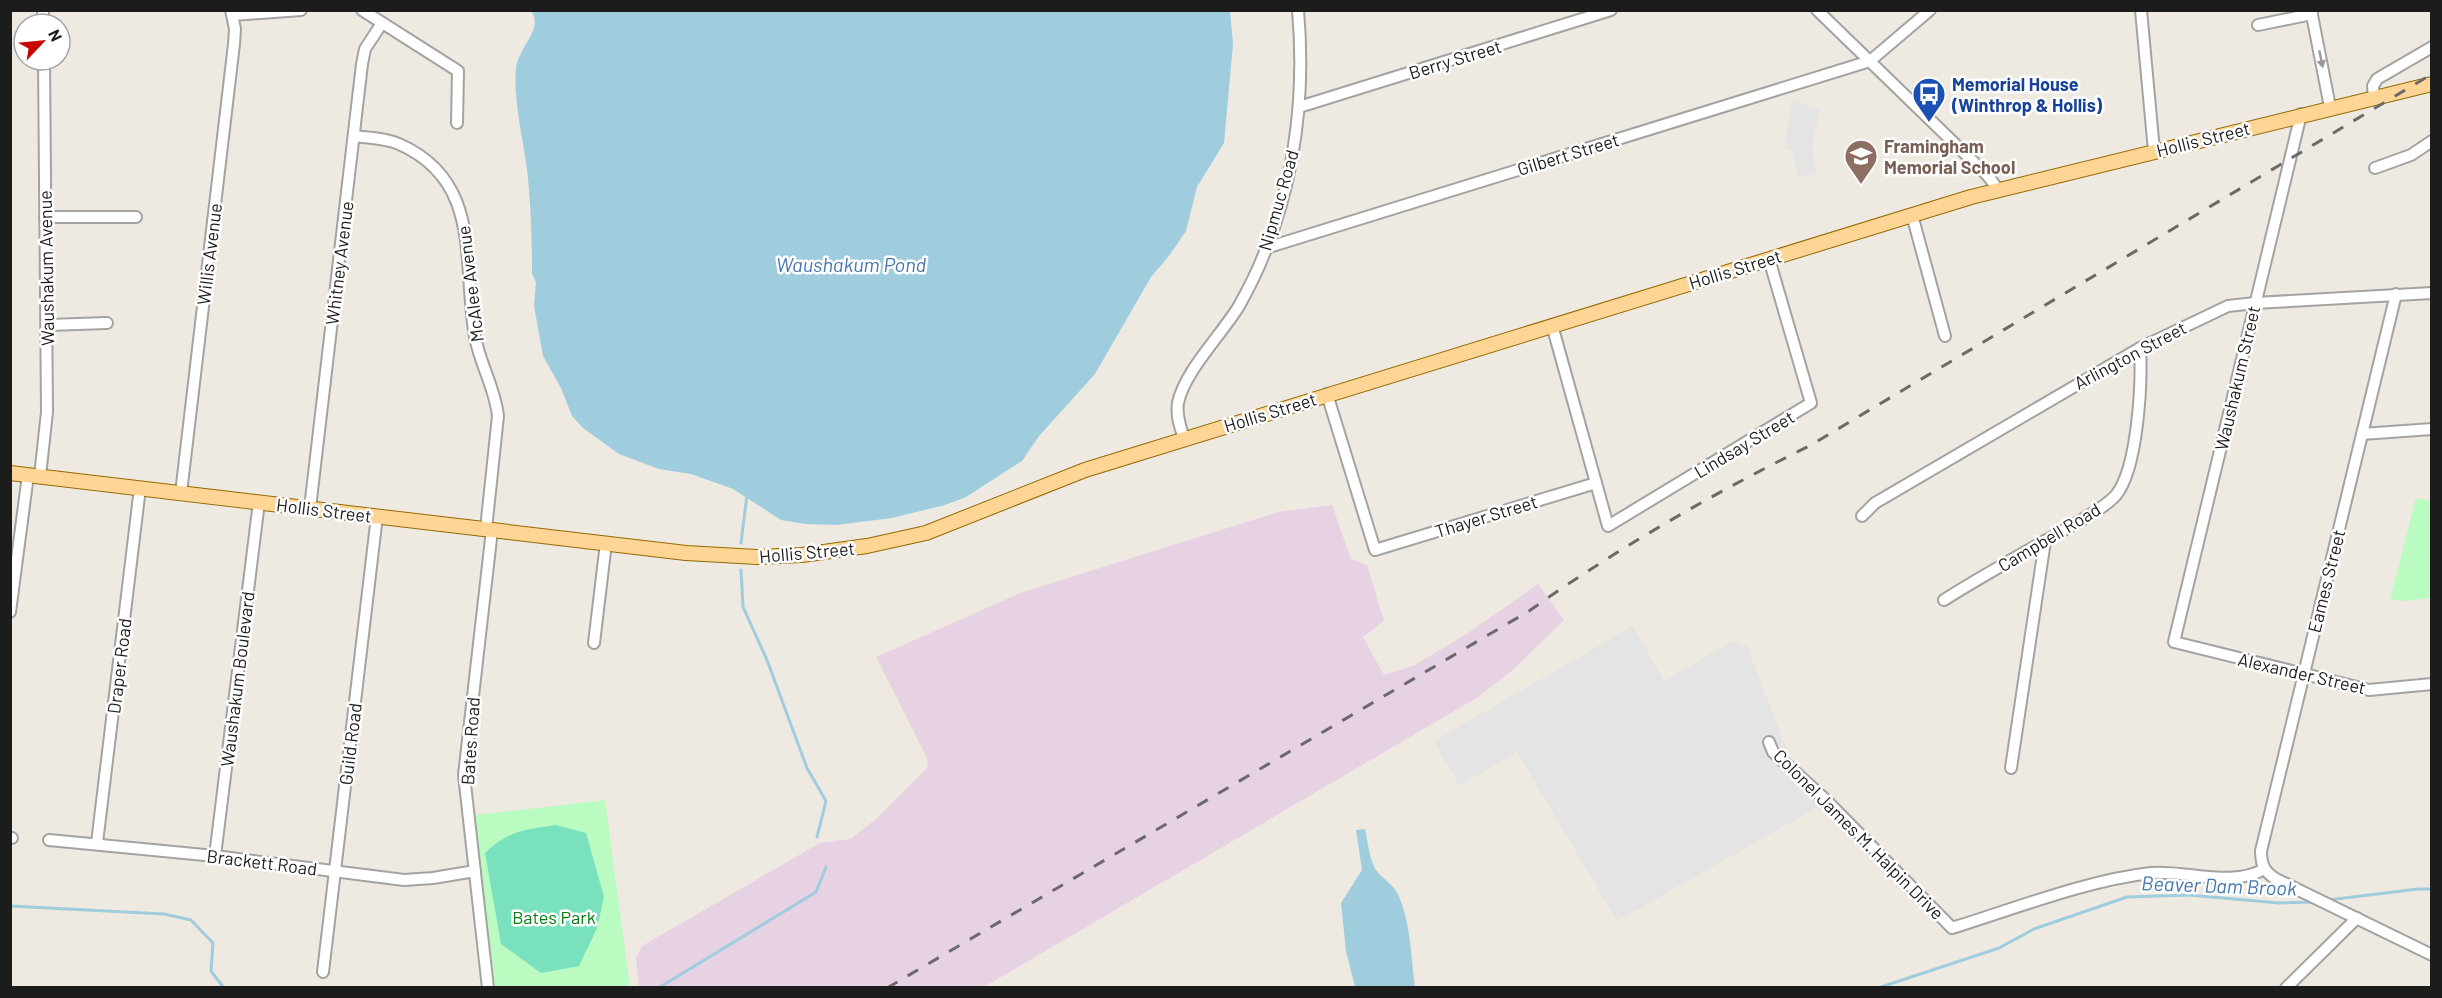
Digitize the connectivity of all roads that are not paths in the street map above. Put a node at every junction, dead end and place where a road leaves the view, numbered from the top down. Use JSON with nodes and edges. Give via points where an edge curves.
{"nodes":[{"id":1,"x":301,"y":10,"type":"edge"},
{"id":2,"x":362,"y":10,"type":"edge"},
{"id":3,"x":1298,"y":10,"type":"edge"},
{"id":4,"x":1611,"y":10,"type":"edge"},
{"id":5,"x":1817,"y":10,"type":"edge"},
{"id":6,"x":1930,"y":10,"type":"edge"},
{"id":7,"x":2140,"y":10,"type":"edge"},
{"id":8,"x":2312,"y":12,"type":"edge"},
{"id":9,"x":232,"y":13,"type":"edge"},
{"id":10,"x":382,"y":23,"type":"junction"},
{"id":11,"x":2258,"y":25,"type":"dead end"},
{"id":12,"x":2432,"y":46,"type":"edge"},
{"id":13,"x":1870,"y":62,"type":"junction"},
{"id":14,"x":44,"y":72,"type":"edge"},
{"id":15,"x":2432,"y":84,"type":"edge"},
{"id":16,"x":2374,"y":97,"type":"junction"},
{"id":17,"x":1299,"y":107,"type":"junction"},
{"id":18,"x":2330,"y":107,"type":"junction"},
{"id":19,"x":2301,"y":114,"type":"junction"},
{"id":20,"x":458,"y":123,"type":"dead end"},
{"id":21,"x":354,"y":136,"type":"junction"},
{"id":22,"x":2432,"y":141,"type":"edge"},
{"id":23,"x":2154,"y":151,"type":"junction"},
{"id":24,"x":2375,"y":168,"type":"dead end"},
{"id":25,"x":1998,"y":189,"type":"junction"},
{"id":26,"x":1912,"y":215,"type":"junction"},
{"id":27,"x":45,"y":217,"type":"junction"},
{"id":28,"x":136,"y":217,"type":"dead end"},
{"id":29,"x":1266,"y":248,"type":"junction"},
{"id":30,"x":1769,"y":259,"type":"junction"},
{"id":31,"x":2432,"y":292,"type":"edge"},
{"id":32,"x":2396,"y":294,"type":"junction"},
{"id":33,"x":2255,"y":303,"type":"junction"},
{"id":34,"x":107,"y":323,"type":"dead end"},
{"id":35,"x":48,"y":325,"type":"junction"},
{"id":36,"x":1552,"y":325,"type":"junction"},
{"id":37,"x":1945,"y":336,"type":"dead end"},
{"id":38,"x":2140,"y":348,"type":"junction"},
{"id":39,"x":1327,"y":394,"type":"junction"},
{"id":40,"x":2432,"y":429,"type":"edge"},
{"id":41,"x":2362,"y":434,"type":"junction"},
{"id":42,"x":1184,"y":438,"type":"junction"},
{"id":43,"x":10,"y":473,"type":"edge"},
{"id":44,"x":34,"y":476,"type":"junction"},
{"id":45,"x":1596,"y":483,"type":"junction"},
{"id":46,"x":140,"y":488,"type":"junction"},
{"id":47,"x":181,"y":493,"type":"junction"},
{"id":48,"x":259,"y":502,"type":"junction"},
{"id":49,"x":310,"y":508,"type":"junction"},
{"id":50,"x":377,"y":516,"type":"junction"},
{"id":51,"x":1862,"y":516,"type":"dead end"},
{"id":52,"x":489,"y":530,"type":"junction"},
{"id":53,"x":2045,"y":541,"type":"junction"},
{"id":54,"x":606,"y":543,"type":"junction"},
{"id":55,"x":1944,"y":600,"type":"dead end"},
{"id":56,"x":10,"y":612,"type":"edge"},
{"id":57,"x":2174,"y":642,"type":"joint"},
{"id":58,"x":594,"y":643,"type":"dead end"},
{"id":59,"x":2303,"y":675,"type":"junction"},
{"id":60,"x":2432,"y":684,"type":"edge"},
{"id":61,"x":1769,"y":742,"type":"dead end"},
{"id":62,"x":2011,"y":768,"type":"dead end"},
{"id":63,"x":49,"y":840,"type":"dead end"},
{"id":64,"x":97,"y":843,"type":"junction"},
{"id":65,"x":215,"y":856,"type":"junction"},
{"id":66,"x":2264,"y":869,"type":"junction"},
{"id":67,"x":335,"y":870,"type":"junction"},
{"id":68,"x":474,"y":871,"type":"junction"},
{"id":69,"x":2357,"y":918,"type":"junction"},
{"id":70,"x":2432,"y":955,"type":"edge"},
{"id":71,"x":323,"y":972,"type":"dead end"},
{"id":72,"x":488,"y":987,"type":"edge"},
{"id":73,"x":2286,"y":987,"type":"edge"}],
"edges":[{"from":1,"to":9,"type":"street"},
{"from":2,"to":10,"type":"street"},
{"from":3,"to":17,"type":"street","name":"Nipmuc Road"},
{"from":4,"to":17,"type":"street","name":"Berry Street"},
{"from":5,"to":13,"type":"street"},
{"from":6,"to":13,"type":"street"},
{"from":7,"to":23,"type":"street"},
{"from":8,"to":11,"type":"street"},
{"from":8,"to":18,"type":"street","one_way":true},
{"from":9,"to":47,"type":"street","name":"Willis Avenue","via":[[234,44]]},
{"from":10,"to":20,"type":"street","via":[[458,71]]},
{"from":10,"to":21,"type":"street","name":"Whitney Avenue","via":[[365,49]]},
{"from":12,"to":16,"type":"street","via":[[2377,79]]},
{"from":13,"to":25,"type":"street"},
{"from":13,"to":29,"type":"street","name":"Gilbert Street"},
{"from":14,"to":27,"type":"street","name":"Waushakum Avenue"},
{"from":15,"to":16,"type":"main road","name":"Hollis Street"},
{"from":16,"to":18,"type":"main road","name":"Hollis Street"},
{"from":17,"to":29,"type":"street","name":"Nipmuc Road","via":[[1287,183]]},
{"from":18,"to":19,"type":"main road","name":"Hollis Street"},
{"from":19,"to":23,"type":"main road","name":"Hollis Street"},
{"from":19,"to":33,"type":"street","name":"Waushakum Street"},
{"from":21,"to":49,"type":"street","name":"Whitney Avenue"},
{"from":21,"to":52,"type":"street","name":"McAlee Avenue","via":[[398,143],[426,159],[443,174],[458,205],[466,240],[474,335],[497,410]]},
{"from":22,"to":24,"type":"street","via":[[2411,155]]},
{"from":23,"to":25,"type":"main road","name":"Hollis Street"},
{"from":25,"to":26,"type":"main road","name":"Hollis Street"},
{"from":26,"to":30,"type":"main road","name":"Hollis Street"},
{"from":26,"to":37,"type":"street"},
{"from":27,"to":28,"type":"street"},
{"from":27,"to":35,"type":"street","name":"Waushakum Avenue"},
{"from":29,"to":42,"type":"street","name":"Nipmuc Road","via":[[1239,306],[1185,383],[1178,403]]},
{"from":30,"to":36,"type":"main road","name":"Hollis Street"},
{"from":30,"to":45,"type":"street","name":"Lindsay Street","via":[[1811,404],[1608,526]]},
{"from":31,"to":32,"type":"street","name":"Arlington Street"},
{"from":32,"to":33,"type":"street","name":"Arlington Street"},
{"from":32,"to":41,"type":"street","name":"Eames Street"},
{"from":33,"to":38,"type":"street","name":"Arlington Street","via":[[2228,306]]},
{"from":33,"to":57,"type":"street","name":"Waushakum Street"},
{"from":34,"to":35,"type":"street"},
{"from":35,"to":44,"type":"street","name":"Waushakum Avenue","via":[[47,412]]},
{"from":36,"to":39,"type":"main road","name":"Hollis Street"},
{"from":36,"to":45,"type":"street"},
{"from":38,"to":51,"type":"street","name":"Arlington Street","via":[[1875,503]]},
{"from":38,"to":53,"type":"street","name":"Campbell Road","via":[[2138,408],[2124,480],[2116,495]]},
{"from":39,"to":42,"type":"main road","name":"Hollis Street"},
{"from":39,"to":45,"type":"street","name":"Thayer Street","via":[[1375,550]]},
{"from":40,"to":41,"type":"street"},
{"from":41,"to":59,"type":"street","name":"Eames Street"},
{"from":42,"to":54,"type":"main road","name":"Hollis Street","via":[[1062,478],[926,533],[867,546],[757,557]]},
{"from":43,"to":44,"type":"main road","name":"Hollis Street"},
{"from":44,"to":46,"type":"main road","name":"Hollis Street"},
{"from":44,"to":56,"type":"street","name":"Waushakum Avenue"},
{"from":46,"to":47,"type":"main road","name":"Hollis Street"},
{"from":46,"to":64,"type":"street","name":"Draper Road"},
{"from":47,"to":48,"type":"main road","name":"Hollis Street"},
{"from":48,"to":49,"type":"main road","name":"Hollis Street"},
{"from":48,"to":65,"type":"street","name":"Waushakum Boulevard"},
{"from":49,"to":50,"type":"main road","name":"Hollis Street"},
{"from":50,"to":52,"type":"main road","name":"Hollis Street"},
{"from":50,"to":67,"type":"street","name":"Guild Road"},
{"from":52,"to":54,"type":"main road","name":"Hollis Street"},
{"from":52,"to":68,"type":"street","name":"Bates Road","via":[[464,775]]},
{"from":53,"to":55,"type":"street","name":"Campbell Road"},
{"from":53,"to":62,"type":"street"},
{"from":54,"to":58,"type":"street"},
{"from":57,"to":59,"type":"street","name":"Alexander Street"},
{"from":59,"to":60,"type":"street","name":"Alexander Street","via":[[2372,691]]},
{"from":59,"to":66,"type":"street","name":"Eames Street","via":[[2261,851]]},
{"from":61,"to":66,"type":"street","name":"Colonel James M. Halpin Drive","via":[[1773,752],[1952,928],[2134,875],[2177,873],[2236,878]]},
{"from":63,"to":64,"type":"street","name":"Brackett Road"},
{"from":64,"to":65,"type":"street","name":"Brackett Road"},
{"from":65,"to":67,"type":"street","name":"Brackett Road"},
{"from":66,"to":69,"type":"street","via":[[2268,875]]},
{"from":67,"to":68,"type":"street","name":"Brackett Road","via":[[404,880]]},
{"from":67,"to":71,"type":"street","name":"Guild Road"},
{"from":68,"to":72,"type":"street","name":"Bates Road"},
{"from":69,"to":70,"type":"street"},
{"from":69,"to":73,"type":"street"}]}
